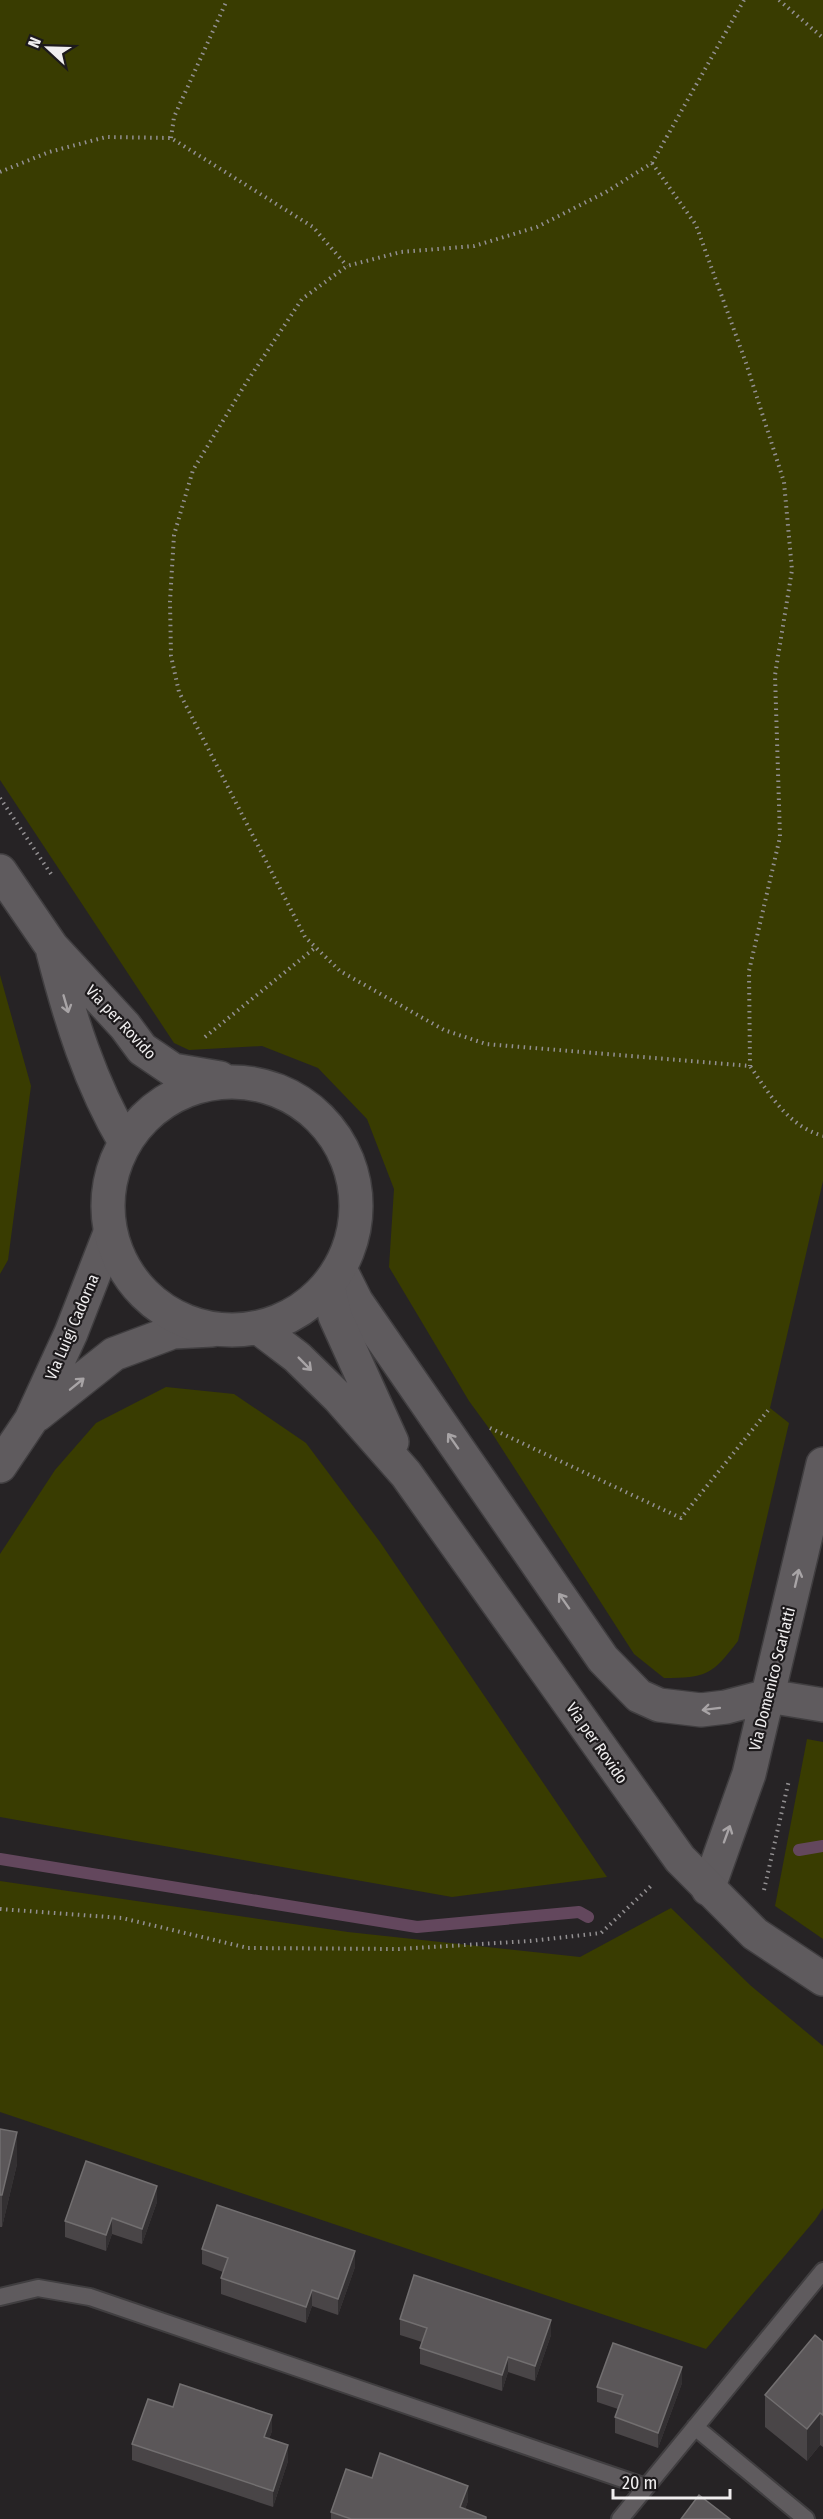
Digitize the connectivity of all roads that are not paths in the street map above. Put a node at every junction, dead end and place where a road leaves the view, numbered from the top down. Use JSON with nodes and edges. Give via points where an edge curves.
{"nodes":[{"id":1,"x":0,"y":871,"type":"edge"},
{"id":2,"x":52,"y":947,"type":"junction"},
{"id":3,"x":239,"y":1081,"type":"junction"},
{"id":4,"x":125,"y":1142,"type":"junction"},
{"id":5,"x":110,"y":1233,"type":"junction"},
{"id":6,"x":334,"y":1277,"type":"junction"},
{"id":7,"x":259,"y":1328,"type":"junction"},
{"id":8,"x":212,"y":1330,"type":"junction"},
{"id":9,"x":31,"y":1420,"type":"junction"},
{"id":10,"x":823,"y":1464,"type":"edge"},
{"id":11,"x":0,"y":1466,"type":"edge"},
{"id":12,"x":406,"y":1474,"type":"junction"},
{"id":13,"x":768,"y":1696,"type":"junction"},
{"id":14,"x":823,"y":1705,"type":"edge"},
{"id":15,"x":708,"y":1889,"type":"junction"},
{"id":16,"x":823,"y":1979,"type":"edge"},
{"id":17,"x":823,"y":2271,"type":"edge"},
{"id":18,"x":0,"y":2297,"type":"edge"},
{"id":19,"x":695,"y":2427,"type":"junction"},
{"id":20,"x":646,"y":2487,"type":"junction"},
{"id":21,"x":620,"y":2519,"type":"edge"},
{"id":22,"x":806,"y":2519,"type":"edge"}],
"edges":[{"from":1,"to":2,"type":"street","name":"Via per Rovido"},
{"from":2,"to":3,"type":"street","name":"Via per Rovido","via":[[156,1060],[173,1070]]},
{"from":2,"to":4,"type":"street","name":"Via per Rovido","one_way":true,"via":[[72,1020],[105,1107]]},
{"from":3,"to":4,"type":"street","via":[[205,1084],[174,1095],[146,1115]]},
{"from":3,"to":6,"type":"street","via":[[272,1087],[302,1102],[327,1124],[345,1152],[356,1184],[357,1217],[349,1250]]},
{"from":4,"to":5,"type":"street","via":[[112,1170],[107,1202]]},
{"from":5,"to":8,"type":"street","via":[[123,1268],[146,1297],[177,1318]]},
{"from":5,"to":9,"type":"street","name":"Via Luigi Cadorna"},
{"from":6,"to":7,"type":"street","name":"Via Luigi Cadorna","via":[[297,1313]]},
{"from":6,"to":12,"type":"street","name":"Via per Rovido","via":[[335,1316]]},
{"from":13,"to":6,"type":"street","one_way":true,"via":[[701,1710],[659,1705],[639,1696],[603,1659],[356,1301]]},
{"from":7,"to":8,"type":"street","name":"Via Luigi Cadorna"},
{"from":7,"to":12,"type":"street","name":"Via per Rovido","one_way":true,"via":[[322,1381]]},
{"from":9,"to":8,"type":"street","name":"Via Luigi Cadorna","one_way":true,"via":[[114,1354],[173,1332]]},
{"from":9,"to":11,"type":"street","name":"Via Luigi Cadorna"},
{"from":13,"to":10,"type":"street","name":"Via Domenico Scarlatti","one_way":true},
{"from":12,"to":15,"type":"street","name":"Via per Rovido","via":[[680,1858]]},
{"from":13,"to":14,"type":"street"},
{"from":15,"to":13,"type":"street","name":"Via Domenico Scarlatti","one_way":true,"via":[[749,1774]]},
{"from":15,"to":16,"type":"street","name":"Via per Rovido","via":[[755,1934]]},
{"from":17,"to":19,"type":"lane"},
{"from":18,"to":20,"type":"lane","via":[[38,2288],[90,2296]]},
{"from":19,"to":20,"type":"lane"},
{"from":19,"to":22,"type":"lane"},
{"from":20,"to":21,"type":"lane"}]}
